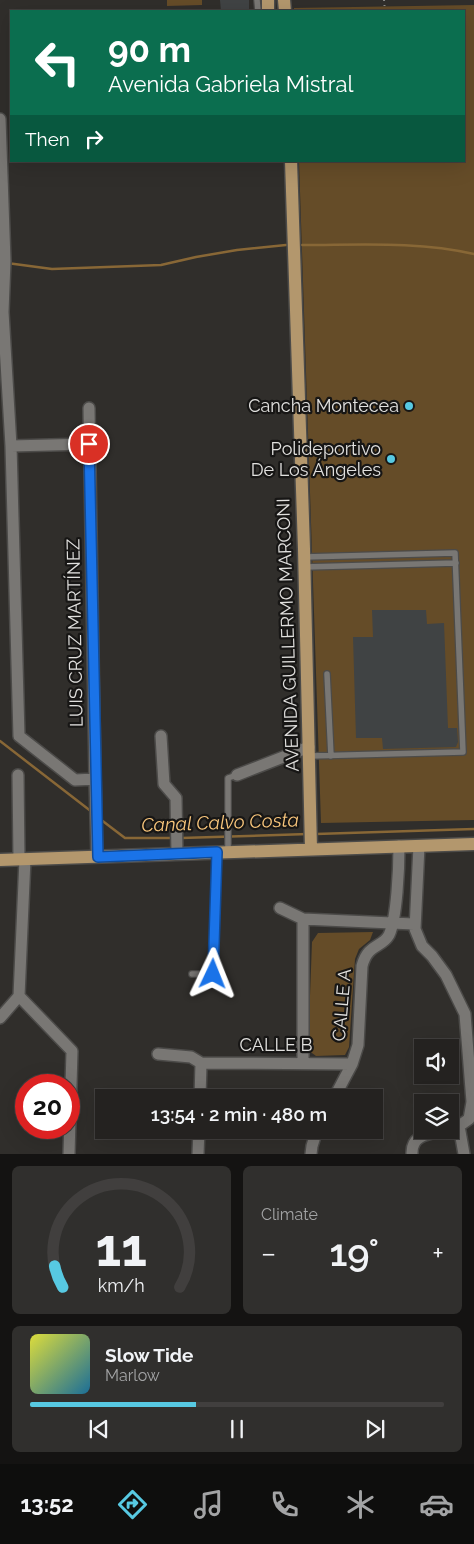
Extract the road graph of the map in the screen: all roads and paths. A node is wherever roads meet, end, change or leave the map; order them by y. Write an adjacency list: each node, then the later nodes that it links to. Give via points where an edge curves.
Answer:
1 (0, 119): 5 (street, via 5,261)
2 (286, 162): 4 (main road, AVENIDA GUILLERMO MARCONI)
3 (291, 162): 4 (main road, AVENIDA GUILLERMO MARCONI)
4 (292, 180): 9 (main road, AVENIDA GUILLERMO MARCONI)
5 (1, 312): 8 (street)
6 (89, 408): 7 (street, LUIS CRUZ MARTÍNEZ)
7 (89, 444): 8 (street); 17 (street, LUIS CRUZ MARTÍNEZ)
8 (11, 446): 17 (street, via 19,736 75,780)
9 (304, 562): 10 (lane); 10 (lane, via 455,553); 13 (main road, AVENIDA GUILLERMO MARCONI)
10 (456, 562): 14 (lane, via 463,752)
11 (327, 674): 14 (lane)
12 (161, 736): 22 (street, via 164,784 176,798)
13 (309, 752): 14 (lane); 16 (street); 18 (main road, AVENIDA GUILLERMO MARCONI)
14 (331, 756)
15 (18, 775): 25 (street)
16 (237, 775): 23 (lane, via 228,778 228,828)
17 (95, 779): 24 (street, LUIS CRUZ MARTÍNEZ)
18 (311, 840): 20 (main road); 23 (main road)
19 (474, 844): 21 (main road)
20 (399, 846): 21 (main road); 29 (street, CALLE A)
21 (419, 846): 30 (street)
22 (177, 849): 23 (main road); 24 (main road)
23 (224, 849): 31 (lane, via 213,974)
24 (98, 857): 25 (main road)
25 (22, 859): 26 (main road); 32 (street)
26 (0, 860)
27 (280, 908): 28 (street)
28 (303, 918): 29 (street); 36 (street, CALLE A)
29 (393, 922): 30 (street); 38 (street, CALLE A, via 388,937 370,950 362,966 358,1045)
30 (414, 924): 33 (street, via 419,941)
31 (192, 974)
32 (19, 996): 34 (street); 46 (street, via 72,1052)
33 (470, 1013): 41 (street, via 471,1112 466,1122)
34 (0, 1018)
35 (158, 1054): 37 (street, CALLE B, via 191,1057)
36 (302, 1062): 37 (street, CALLE B); 38 (street, CALLE B)
37 (201, 1063): 39 (street)
38 (352, 1064): 40 (street, CALLE A)
39 (200, 1089)
40 (339, 1089)
41 (459, 1126)
42 (199, 1139): 47 (street)
43 (314, 1139): 48 (street)
44 (417, 1139): 49 (street, via 412,1144)
45 (458, 1139): 50 (street)
46 (69, 1154)
47 (198, 1154)
48 (311, 1154)
49 (412, 1154)
50 (464, 1154)

